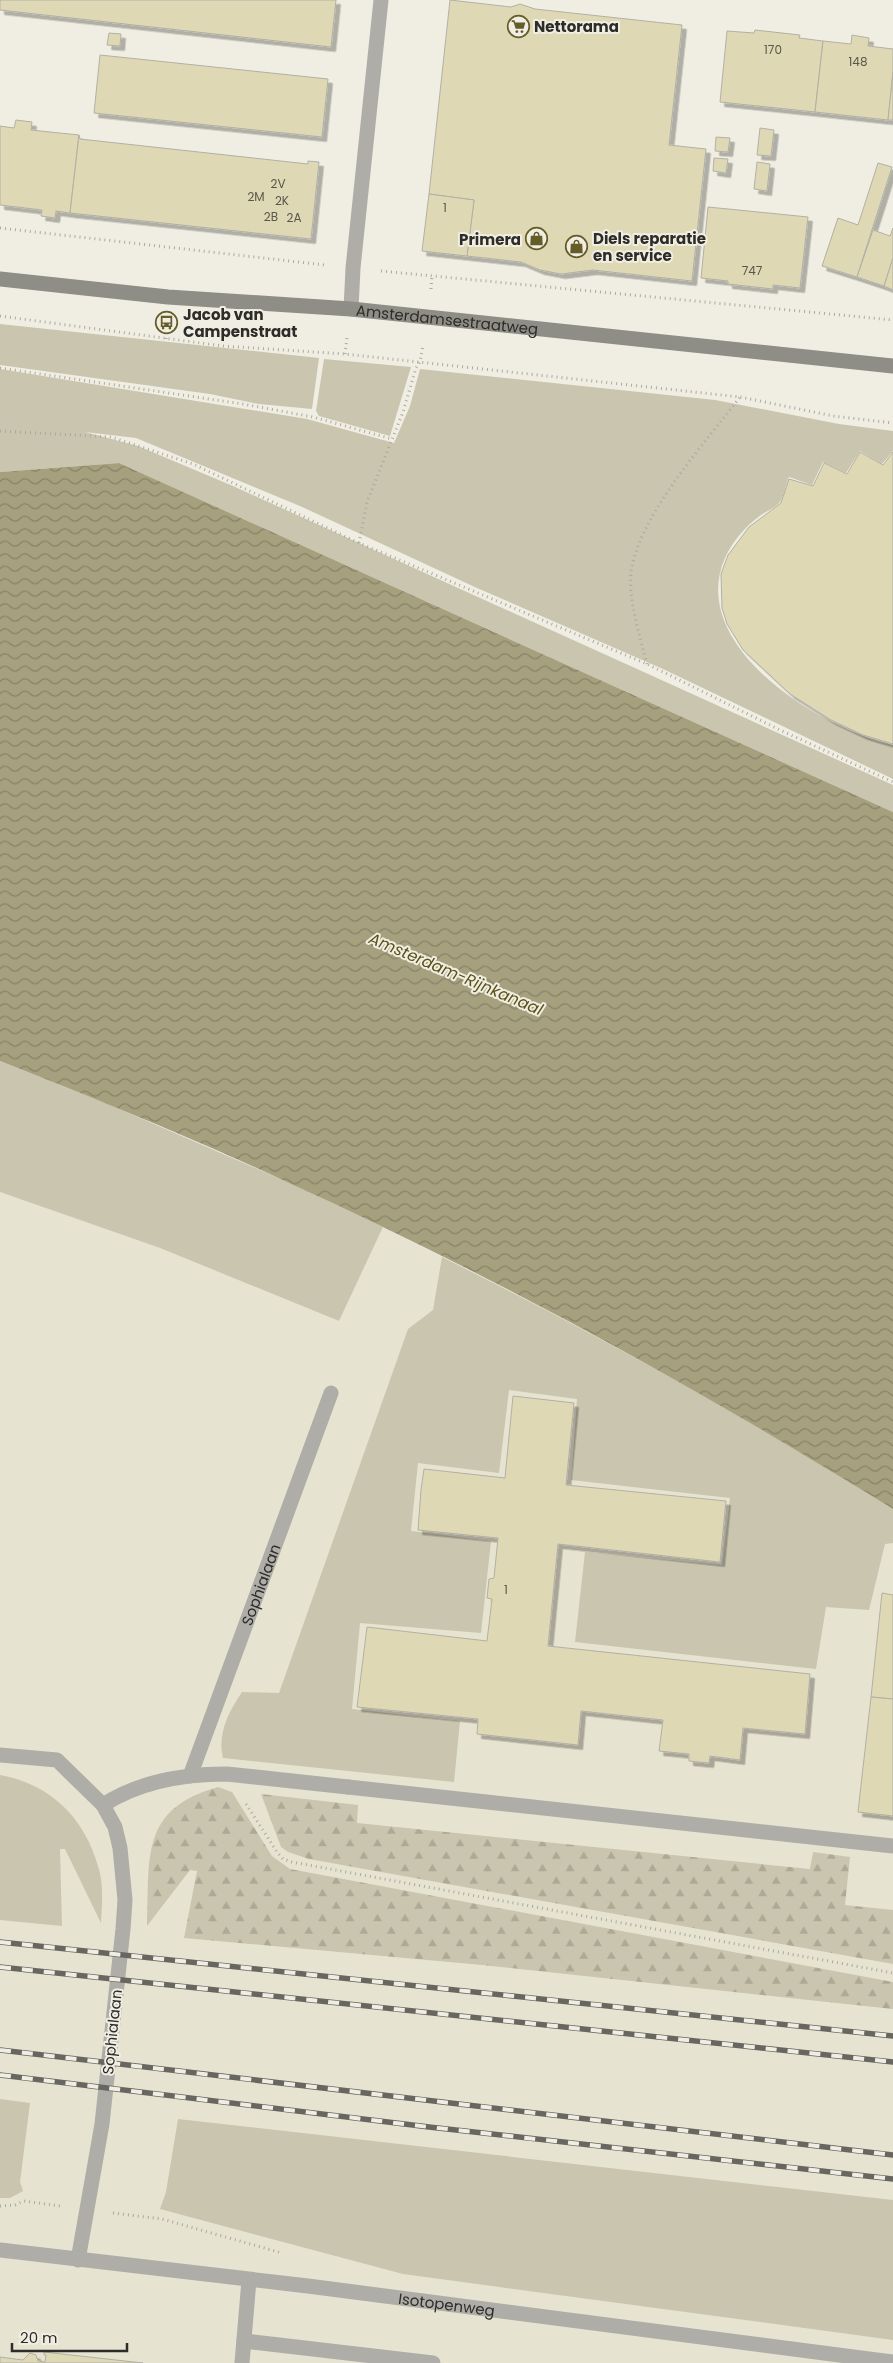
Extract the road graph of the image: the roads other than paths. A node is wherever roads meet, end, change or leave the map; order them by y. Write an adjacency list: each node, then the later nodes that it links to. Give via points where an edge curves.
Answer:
1 (381, 0): 3 (street, via 352,268)
2 (0, 278): 3 (main road, Amsterdamsestraatweg, via 168,296)
3 (351, 309): 4 (main road, Amsterdamsestraatweg)
4 (893, 366)
5 (331, 1393): 7 (street, Sophialaan)
6 (0, 1755): 8 (street, Sophialaan, via 57,1760)
7 (190, 1776): 8 (street, via 138,1786); 9 (street, via 227,1774)
8 (103, 1806): 11 (street, Sophialaan, via 115,1827 120,1848 124,1910 102,2124)
9 (893, 1846)
10 (0, 2250): 11 (street, Isotopenweg)
11 (78, 2260): 12 (street, Isotopenweg)
12 (249, 2280): 13 (street); 15 (street, Isotopenweg)
13 (244, 2341): 14 (street); 16 (street)
14 (243, 2361)
15 (893, 2362)
16 (433, 2363)

